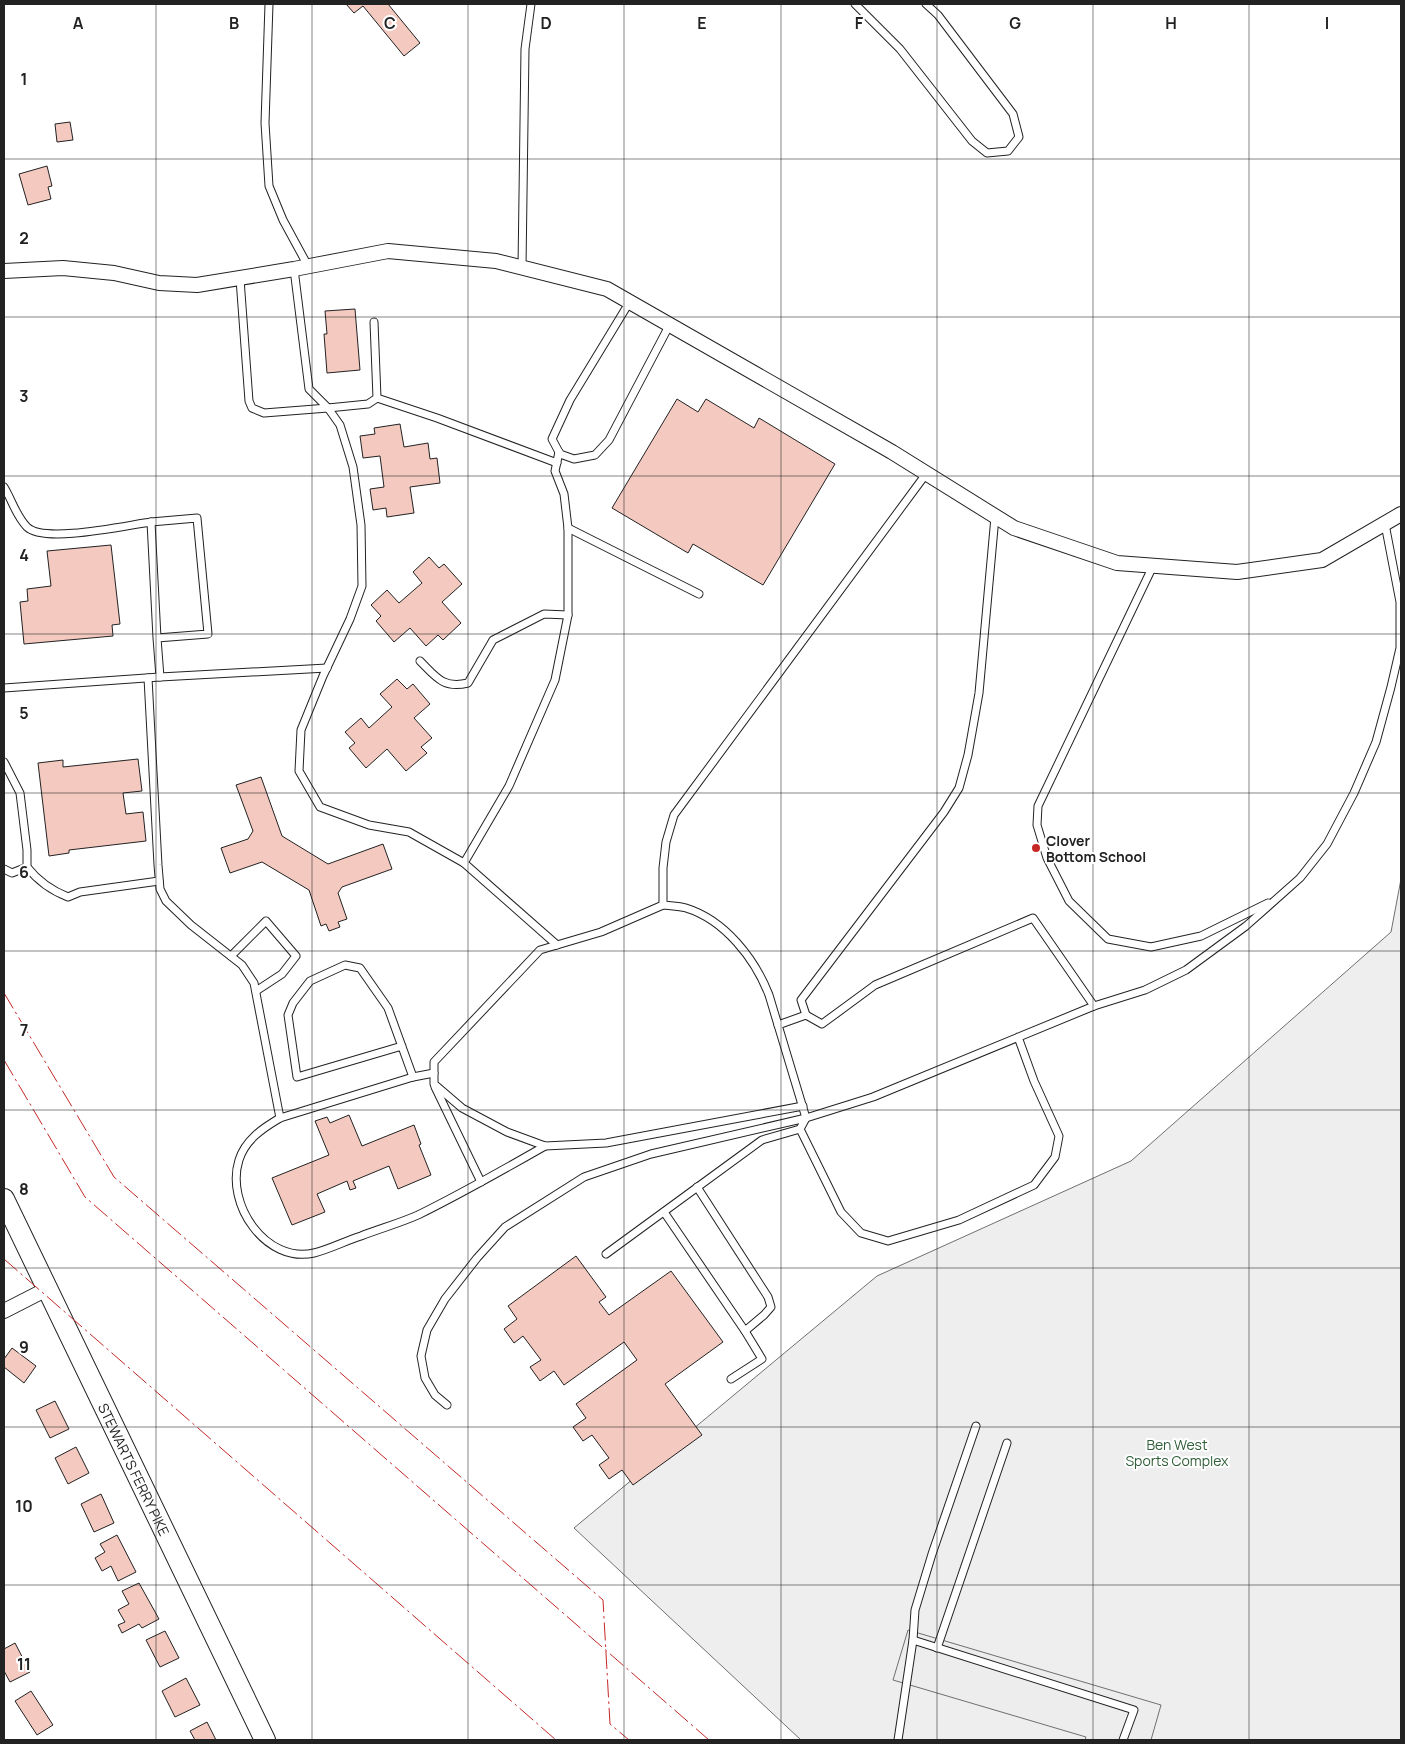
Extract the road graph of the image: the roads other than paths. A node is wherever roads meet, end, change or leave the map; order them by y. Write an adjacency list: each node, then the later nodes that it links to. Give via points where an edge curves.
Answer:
1 (269, 4): 5 (lane, via 265,123 269,186)
2 (532, 4): 6 (lane, via 524,49)
3 (855, 4): 4 (lane, via 900,49 972,141 987,153 1008,151 1019,137 1013,114 938,15)
4 (926, 4)
5 (301, 268): 6 (street, via 388,251 496,261); 8 (street); 13 (lane, via 303,347 310,389)
6 (522, 268): 9 (street, via 607,289)
7 (4, 271): 8 (street, via 63,268 114,273 159,283 197,285)
8 (240, 279): 13 (lane, via 252,408 264,413)
9 (630, 302): 11 (street); 14 (lane, via 570,400 552,439)
10 (374, 322): 12 (lane)
11 (669, 326): 14 (lane, via 609,440 595,455 574,459); 16 (street)
12 (377, 398): 13 (lane, via 368,404); 15 (lane)
13 (328, 408): 28 (lane, via 340,425 353,467 361,526 362,586)
14 (559, 452): 15 (lane)
15 (557, 463): 22 (lane, via 555,471 564,494)
16 (926, 474): 19 (street); 38 (lane, via 674,815 663,868)
17 (4, 487): 20 (lane, via 28,528 42,534 75,534)
18 (1401, 514): 21 (street)
19 (995, 517): 23 (street, via 1014,528 1117,563); 43 (lane, via 979,693 959,788 801,1000)
20 (151, 522): 26 (lane); 26 (lane, via 197,518 208,634)
21 (1385, 524): 23 (street, via 1322,560 1237,572); 37 (lane, via 1400,602 1400,648 1376,742 1327,844 1300,878)
22 (568, 528): 24 (lane); 25 (lane)
23 (1153, 566): 37 (lane, via 1038,806 1037,825 1047,858 1069,901 1108,939 1151,947 1202,936)
24 (699, 594)
25 (568, 615): 27 (lane, via 544,614 493,640 468,683 457,686 442,682); 33 (lane, via 555,680 509,786)
26 (157, 638): 29 (lane)
27 (420, 661)
28 (327, 668): 29 (lane); 33 (lane, via 301,730 299,762 299,771 320,807 369,825 409,832)
29 (160, 677): 30 (lane)
30 (148, 678): 31 (lane); 36 (lane)
31 (4, 688)
32 (4, 762): 34 (lane, via 20,793)
33 (464, 863): 39 (lane)
34 (27, 867): 35 (lane, via 12,873); 36 (lane, via 38,881 68,897 80,892)
35 (4, 869)
36 (159, 881): 40 (lane, via 166,901)
37 (1277, 899): 42 (lane, via 1186,970 1145,990)
38 (664, 905): 39 (lane, via 601,932); 44 (lane, via 686,908 710,919 730,936 752,962 768,994)
39 (557, 945): 47 (lane, via 540,950 533,957 434,1062)
40 (230, 956): 41 (lane, via 242,966); 41 (lane, via 266,921 296,956 282,974)
41 (256, 991): 51 (lane)
42 (1094, 1006): 43 (lane, via 1033,918 875,985 822,1024); 45 (lane)
43 (806, 1015): 44 (lane)
44 (778, 1025): 50 (lane)
45 (1018, 1038): 52 (lane, via 873,1097); 53 (lane, via 1059,1136 1055,1157 1034,1185 959,1220 888,1241 861,1232 841,1212)
46 (402, 1046): 46 (lane, via 388,1008 360,968 345,965 310,981 292,1003 288,1015 298,1077); 48 (lane)
47 (434, 1073): 48 (lane); 49 (lane)
48 (413, 1077): 51 (lane)
49 (434, 1084): 54 (lane, via 462,1108 507,1132); 55 (lane)
50 (803, 1106): 52 (lane); 54 (lane, via 606,1143)
51 (280, 1118): 55 (lane, via 263,1128 246,1145 236,1179 239,1200 249,1223 260,1236 291,1254 313,1253 416,1216)
52 (806, 1118): 53 (lane); 65 (lane, via 651,1154 593,1174 528,1210 505,1227 445,1299 427,1330 420,1356 425,1378 435,1395)
53 (800, 1129): 56 (lane, via 762,1140)
54 (545, 1146): 55 (lane)
55 (481, 1182)
56 (697, 1187): 58 (lane); 63 (lane, via 768,1297 771,1307)
57 (4, 1199): 59 (main road, STEWARTS FERRY PIKE)
58 (664, 1212): 60 (lane); 63 (lane)
59 (8, 1217): 61 (main road, STEWARTS FERRY PIKE)
60 (606, 1254)
61 (47, 1289): 62 (street); 70 (main road, STEWARTS FERRY PIKE)
62 (4, 1311)
63 (745, 1331): 64 (lane, via 762,1359)
64 (732, 1380)
65 (447, 1405)
66 (976, 1426): 68 (lane, via 915,1610)
67 (1008, 1443): 69 (lane)
68 (913, 1640): 69 (lane); 71 (lane)
69 (937, 1648): 72 (lane, via 1134,1710)
70 (265, 1740)
71 (898, 1740)
72 (1123, 1740)

